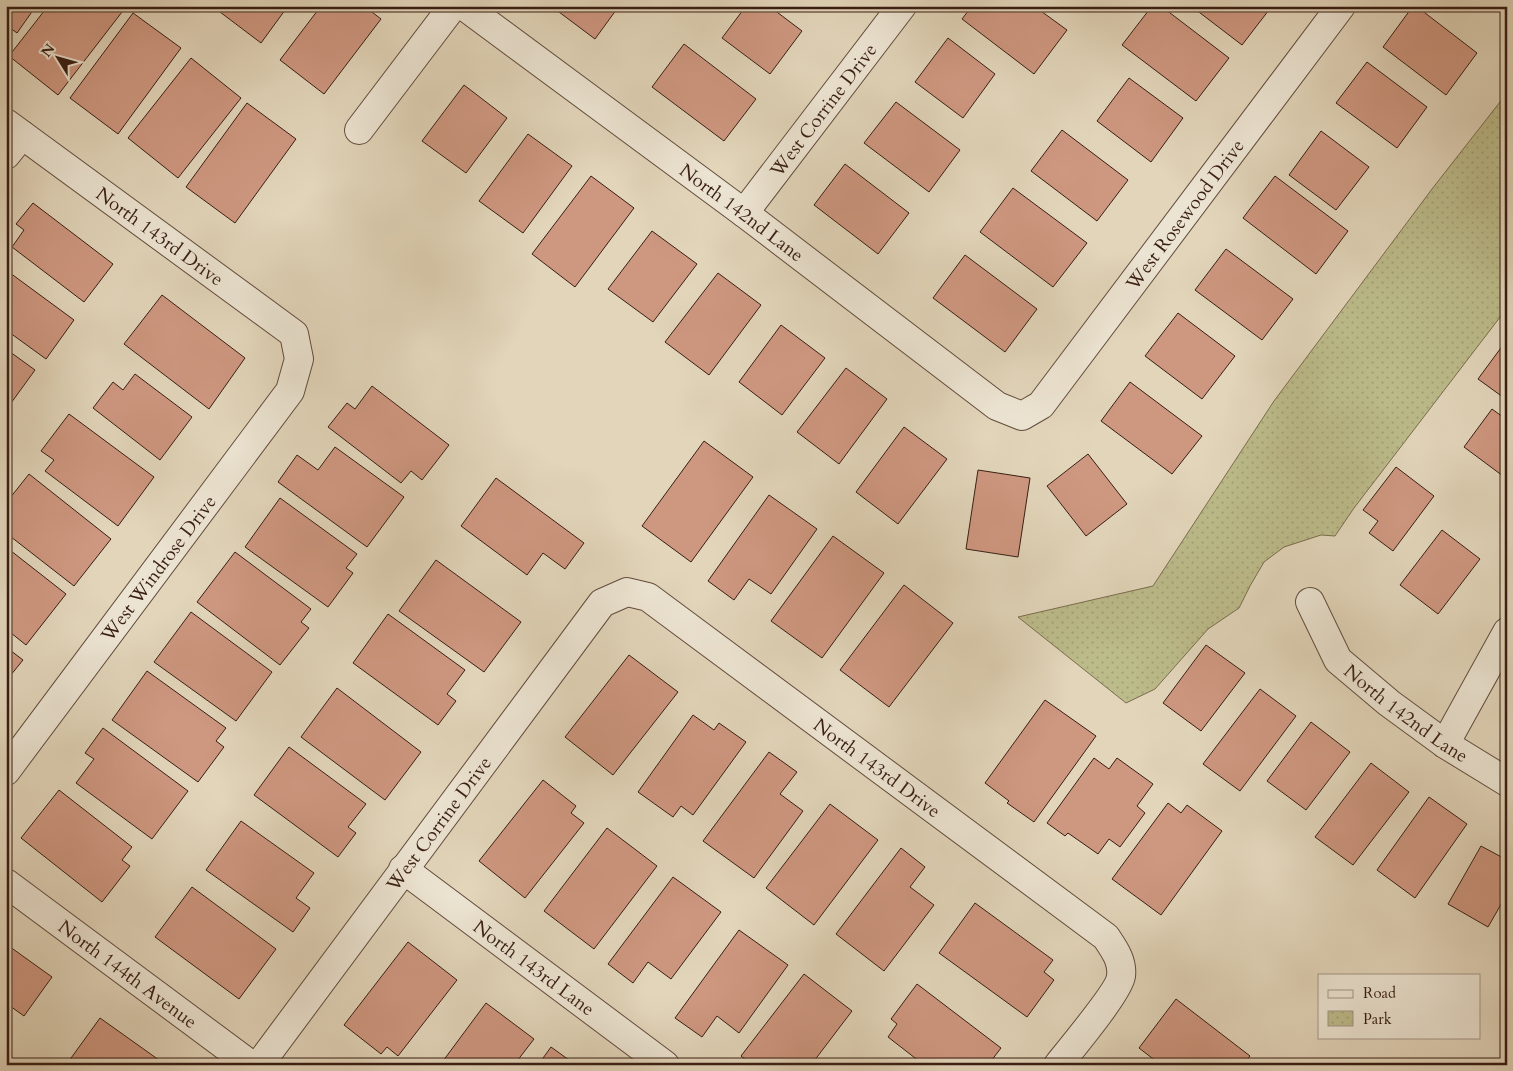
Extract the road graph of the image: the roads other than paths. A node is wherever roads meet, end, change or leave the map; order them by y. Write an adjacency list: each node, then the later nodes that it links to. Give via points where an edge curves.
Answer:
1 (453, 6): 5 (street)
2 (464, 6): 7 (street, North 142nd Lane)
3 (902, 6): 7 (street, West Corrine Drive)
4 (1341, 6): 9 (street, West Rosewood Drive, via 1041,405)
5 (359, 130)
6 (12, 138): 8 (street, North 143rd Drive, via 294,334)
7 (744, 213): 9 (street, North 142nd Lane, via 997,406)
8 (299, 359): 14 (street, West Windrose Drive, via 290,391)
9 (1022, 416)
10 (627, 592): 16 (street, West Corrine Drive, via 602,603); 21 (street, North 143rd Drive, via 648,597 1106,937 1119,956 1122,977)
11 (1310, 602): 13 (street, North 142nd Lane, via 1338,660)
12 (1507, 632): 13 (street)
13 (1445, 744): 15 (street, North 142nd Lane)
14 (6, 771)
15 (1507, 782)
16 (403, 869): 19 (street, West Corrine Drive); 20 (street, North 143rd Lane)
17 (6, 883): 18 (street, North 144th Avenue)
18 (251, 1065)
19 (259, 1065)
20 (665, 1065)
21 (1058, 1065)

